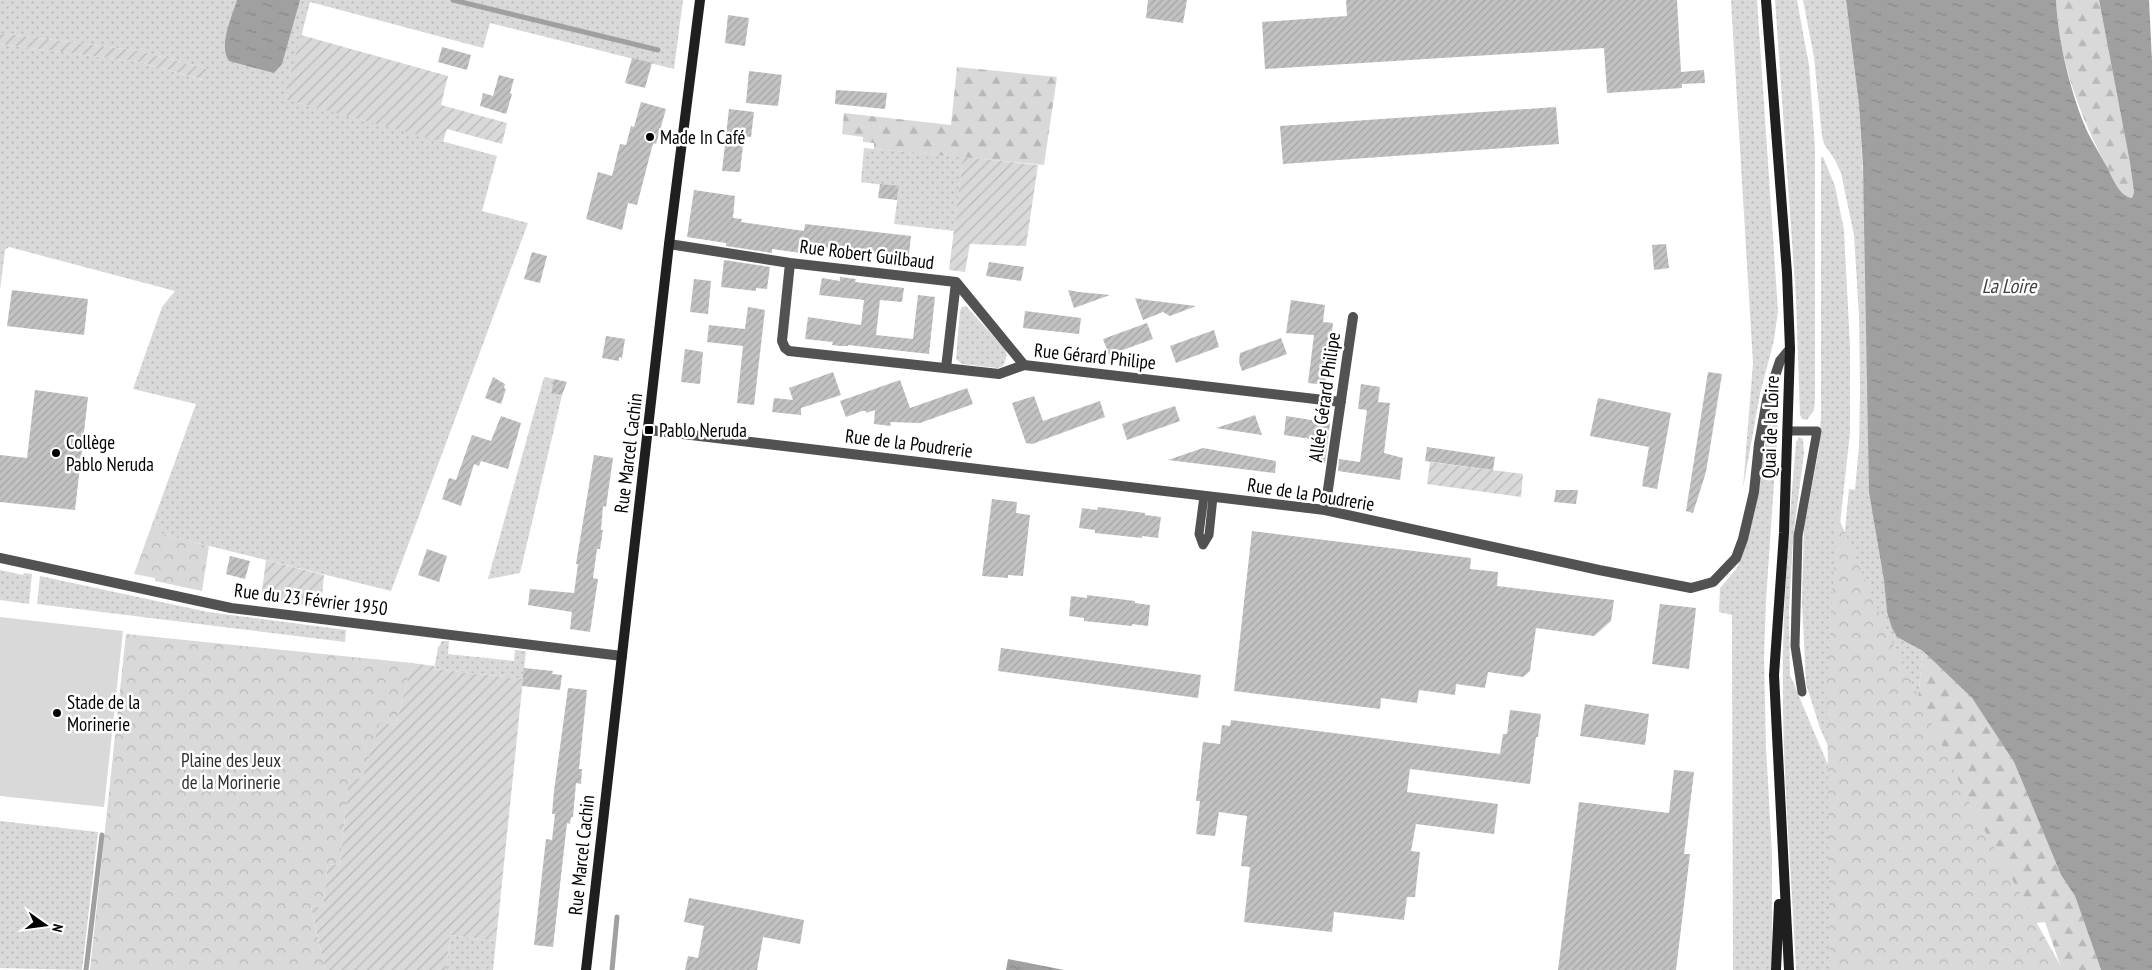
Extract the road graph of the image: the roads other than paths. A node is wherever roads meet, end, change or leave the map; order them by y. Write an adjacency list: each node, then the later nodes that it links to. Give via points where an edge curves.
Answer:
1 (700, 0): 3 (main road, Rue Marcel Cachin)
2 (1766, 0): 7 (main road, Quai de la Loire, via 1788,273)
3 (669, 244): 4 (street, Rue Robert Guilbaud); 11 (main road, Rue Marcel Cachin)
4 (790, 263): 5 (street, Rue Robert Guilbaud); 9 (street, Rue Gérard Philipe, via 782,341 787,350)
5 (956, 282): 8 (street, Rue Robert Guilbaud); 9 (street)
6 (1353, 318): 10 (street, Allée Gérard Philipe)
7 (1790, 350): 12 (main road, Quai de la Loire); 13 (street, Rue de la Poudrerie, via 1780,361 1767,400 1754,492 1736,558 1713,582 1700,587 1690,588 1599,570)
8 (1024, 365): 9 (street, Rue Gérard Philipe, via 998,374); 10 (street, Rue Gérard Philipe)
9 (946, 368)
10 (1341, 402): 13 (street, Allée Gérard Philipe)
11 (649, 430): 13 (street, Rue de la Poudrerie); 15 (main road, Rue Marcel Cachin)
12 (1787, 430): 16 (lane, via 1817,430 1798,536 1795,646); 17 (main road, Quai de la Loire, via 1774,675)
13 (1325, 510)
14 (0, 558): 15 (street, Rue du 23 Février 1950, via 231,608)
15 (622, 656): 18 (main road, Rue Marcel Cachin)
16 (1802, 692)
17 (1782, 856): 19 (main road, Quai de la Loire); 20 (main road, Quai de la Loire)
18 (586, 970)
19 (1776, 970)
20 (1789, 970)

